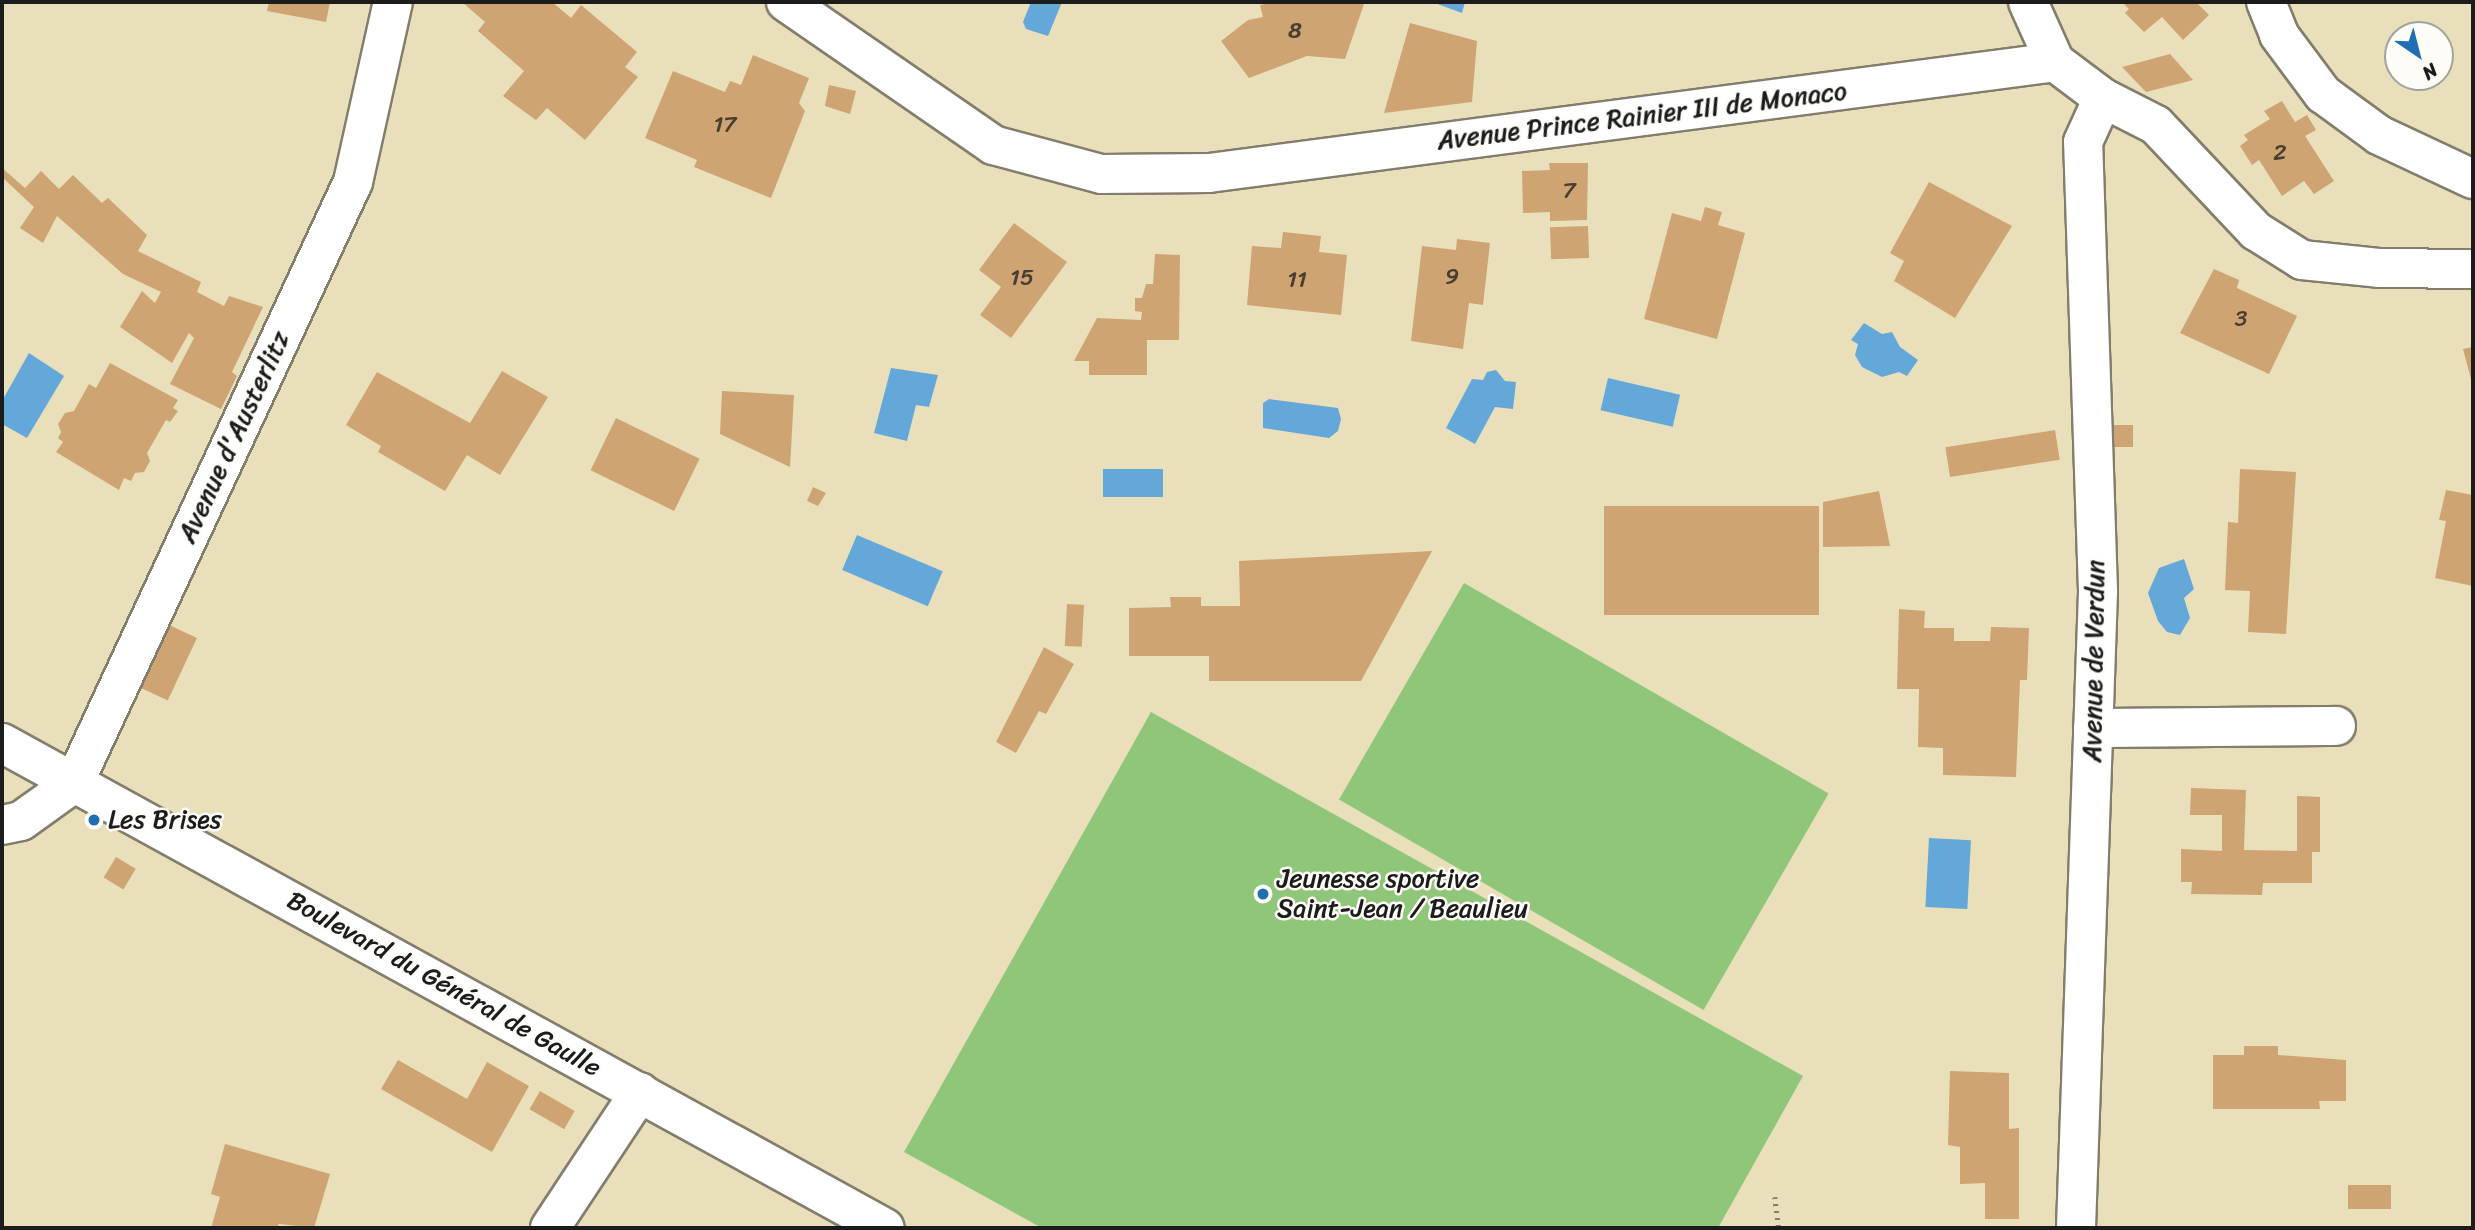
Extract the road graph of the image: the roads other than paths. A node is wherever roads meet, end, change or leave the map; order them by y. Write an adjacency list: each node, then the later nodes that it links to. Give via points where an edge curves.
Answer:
1 (393, 2): 12 (street, Avenue d'Austerlitz, via 353,182)
2 (786, 2): 5 (street, Avenue Prince Rainier III de Monaco, via 993,145 1101,174 1209,173)
3 (2028, 2): 5 (street)
4 (2266, 2): 7 (street, via 2279,35 2323,94 2379,135)
5 (2055, 62): 6 (street)
6 (2104, 98): 8 (street, via 2156,125 2256,231 2302,260 2379,268); 10 (street, Avenue de Verdun, via 2083,142 2098,591)
7 (2473, 179)
8 (2473, 269)
9 (2336, 726): 10 (street)
10 (2093, 728): 17 (street, Avenue de Verdun)
11 (2, 743): 12 (street, Boulevard du Général de Gaulle)
12 (74, 783): 13 (street, Avenue d'Austerlitz, via 21,821); 14 (street, Boulevard du Général de Gaulle)
13 (2, 825)
14 (640, 1092): 15 (street); 16 (street, Boulevard du Général de Gaulle)
15 (550, 1228)
16 (885, 1228)
17 (2076, 1228)

